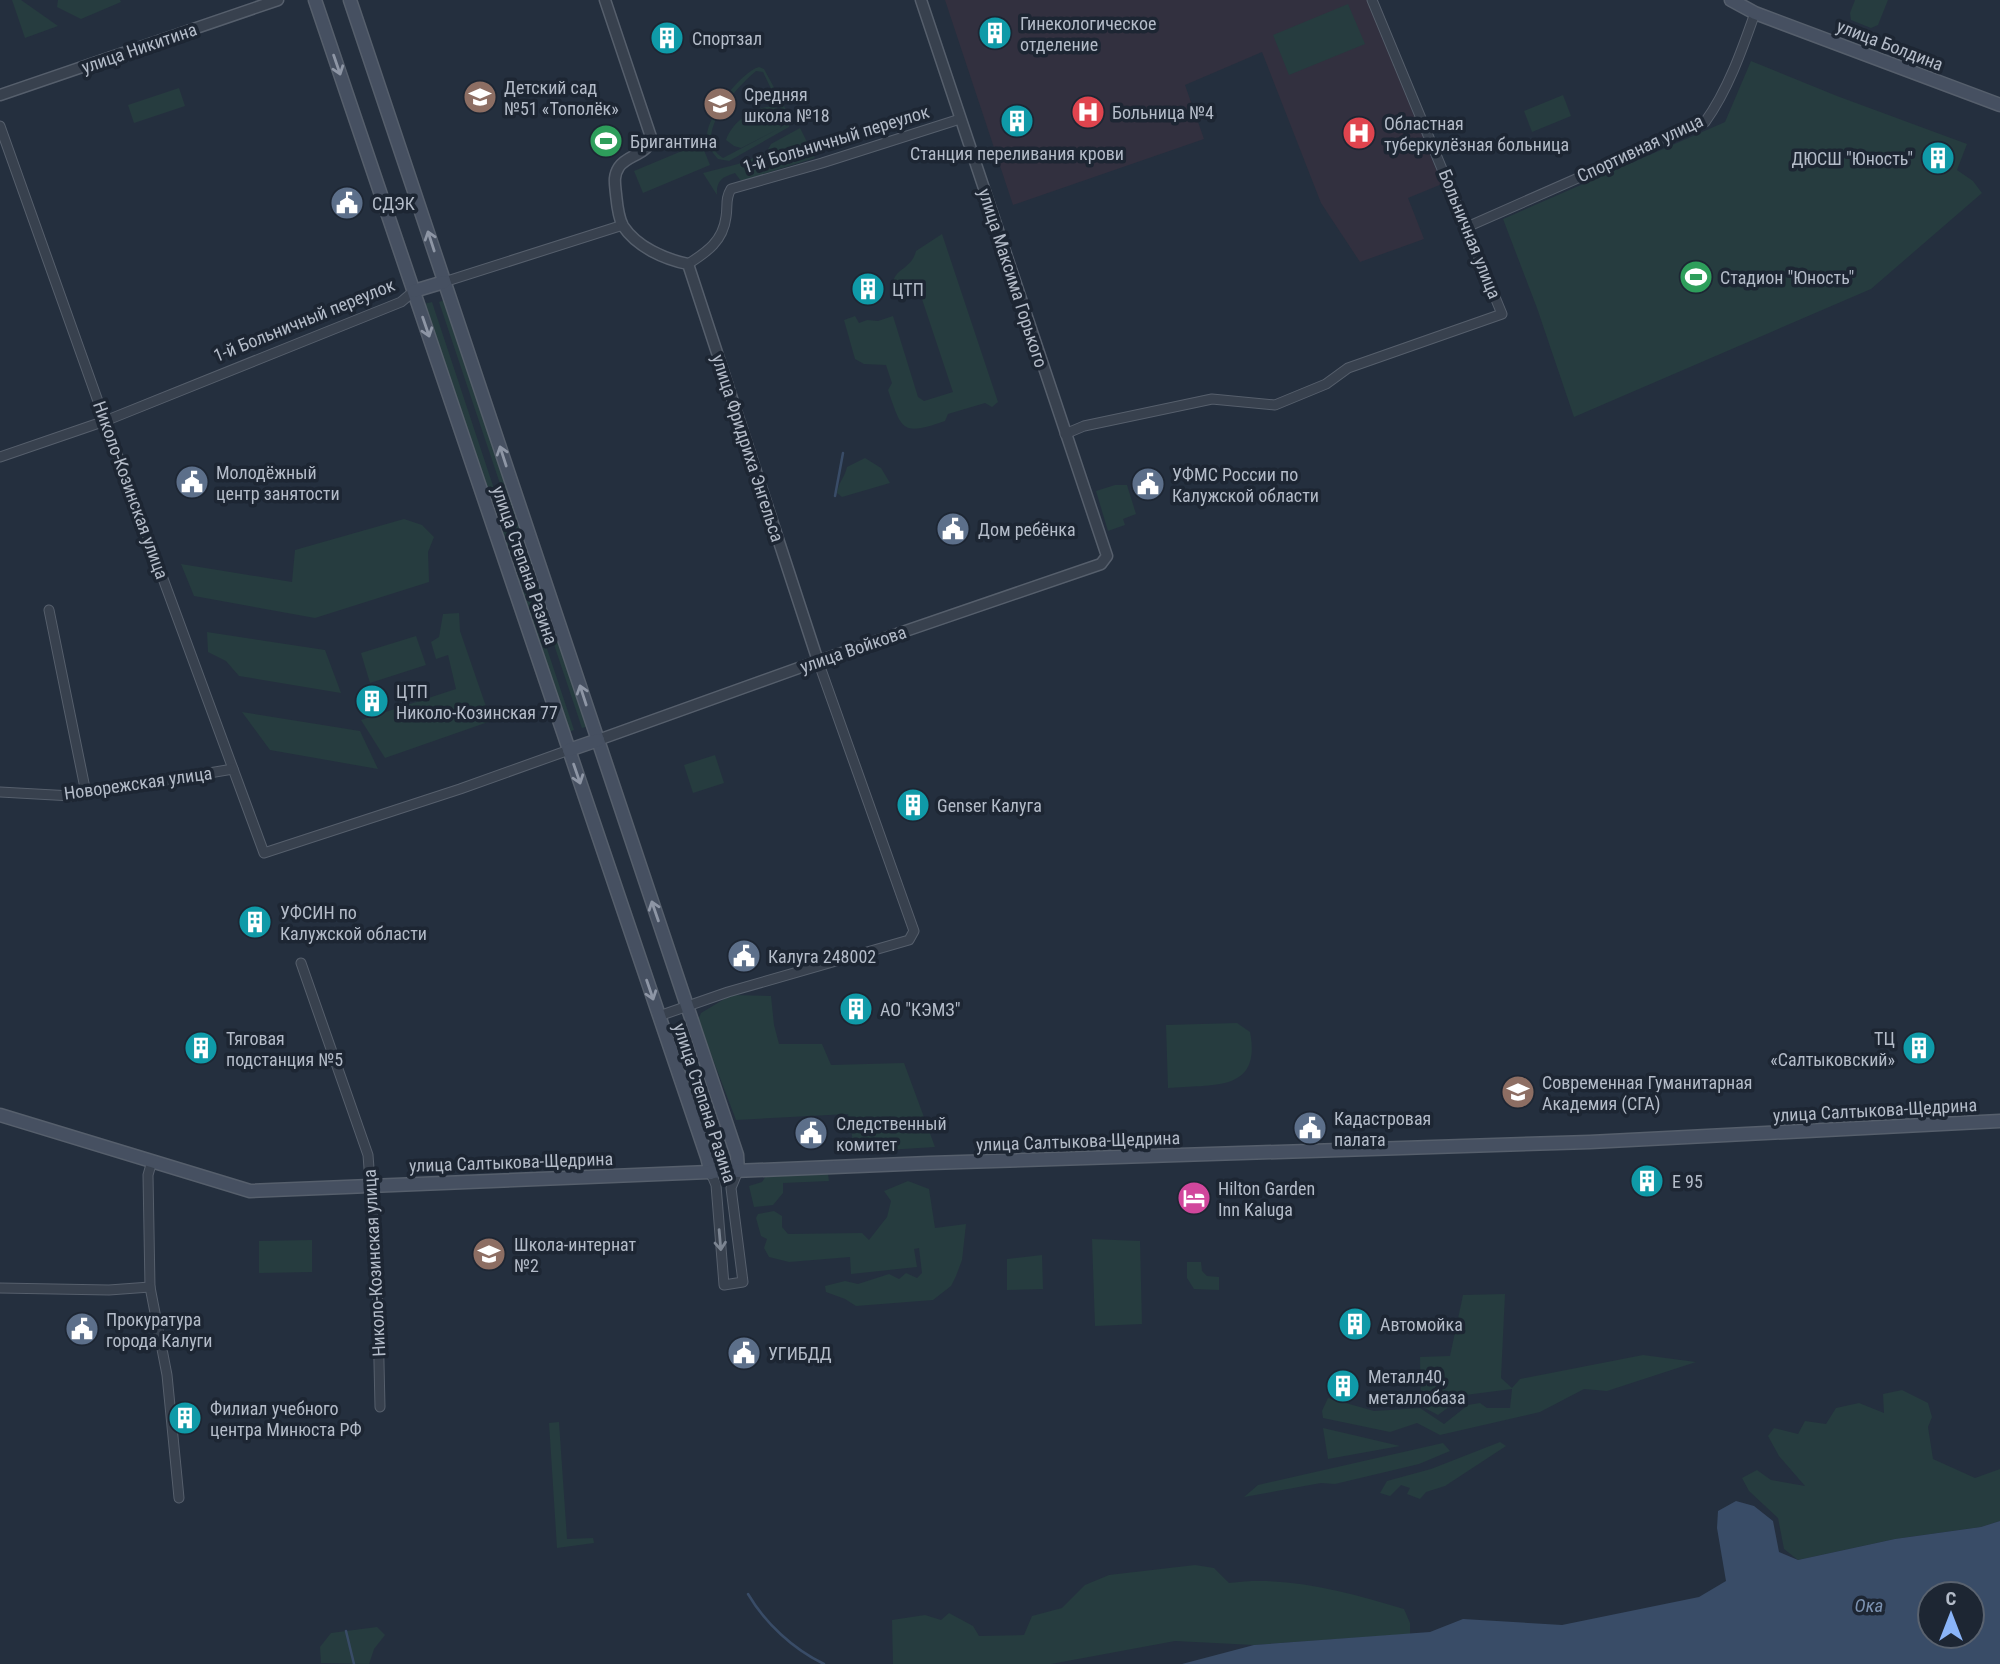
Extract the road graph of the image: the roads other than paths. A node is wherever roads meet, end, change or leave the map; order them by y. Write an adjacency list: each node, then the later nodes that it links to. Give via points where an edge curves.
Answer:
1 (278, 0): 9 (street, улица Никитина)
2 (315, 0): 17 (main road, улица Степана Разина, one-way to 17)
3 (350, 0): 16 (main road, улица Степана Разина, one-way to 3)
4 (605, 0): 13 (street, via 652,140 647,149 620,165 615,177)
5 (921, 0): 11 (street, улица Максима Горького)
6 (1372, 0): 14 (street, Больничная улица)
7 (1731, 0): 8 (main road, улица Болдина)
8 (1755, 13): 10 (main road, улица Болдина); 14 (street, Спортивная улица, via 1716,107 1705,122)
9 (0, 95)
10 (2000, 105)
11 (960, 119): 15 (street, 1-й Больничный переулок, via 731,189 723,233); 19 (street, улица Максима Горького)
12 (0, 126): 18 (street, Николо-Козинская улица)
13 (623, 225): 15 (street, via 663,258); 16 (street, 1-й Больничный переулок)
14 (1467, 227): 19 (street, Больничная улица, via 1502,314 1348,368 1325,384 1275,405 1212,399)
15 (688, 264): 23 (street, улица Фридриха Энгельса)
16 (444, 282): 17 (main road, 1-й Больничный переулок); 24 (main road, улица Степана Разина, one-way to 16)
17 (414, 291): 18 (street, 1-й Больничный переулок, via 401,302); 25 (main road, улица Степана Разина, one-way to 25)
18 (105, 421): 20 (street, 1-й Больничный переулок); 26 (street, Николо-Козинская улица)
19 (1065, 434): 21 (street, улица Максима Горького)
20 (0, 457)
21 (1107, 556): 23 (street, улица Войкова, via 1101,564)
22 (49, 610): 28 (street)
23 (818, 661): 24 (street, улица Войкова); 30 (street, улица Фридриха Энгельса, via 914,931 909,940)
24 (598, 740): 25 (main road); 30 (main road, улица Степана Разина, one-way to 24)
25 (569, 750): 26 (street, Николо-Козинская улица, via 264,853); 31 (main road, улица Степана Разина, one-way to 31)
26 (233, 769): 28 (street, Новорежская улица)
27 (0, 792): 28 (street, Новорежская улица)
28 (86, 793)
29 (301, 963): 37 (street, Николо-Козинская улица, via 368,1155)
30 (687, 1006): 31 (street); 35 (main road, улица Степана Разина, via 737,1155)
31 (659, 1016): 36 (main road, улица Степана Разина)
32 (0, 1115): 34 (main road, улица Салтыкова-Щедрина)
33 (2000, 1121): 35 (main road, улица Салтыкова-Щедрина, via 1590,1142)
34 (152, 1161): 37 (main road, улица Салтыкова-Щедрина, via 250,1191); 38 (street, via 148,1175)
35 (738, 1171): 36 (main road, улица Салтыкова-Щедрина); 36 (street, улица Степана Разина, one-way to 35, via 716,1185 724,1285 743,1282 731,1188)
36 (711, 1173): 37 (main road, улица Салтыкова-Щедрина)
37 (372, 1185): 40 (street, Николо-Козинская улица)
38 (150, 1287): 39 (street); 41 (street, via 167,1375)
39 (0, 1288)
40 (380, 1407)
41 (178, 1498)

